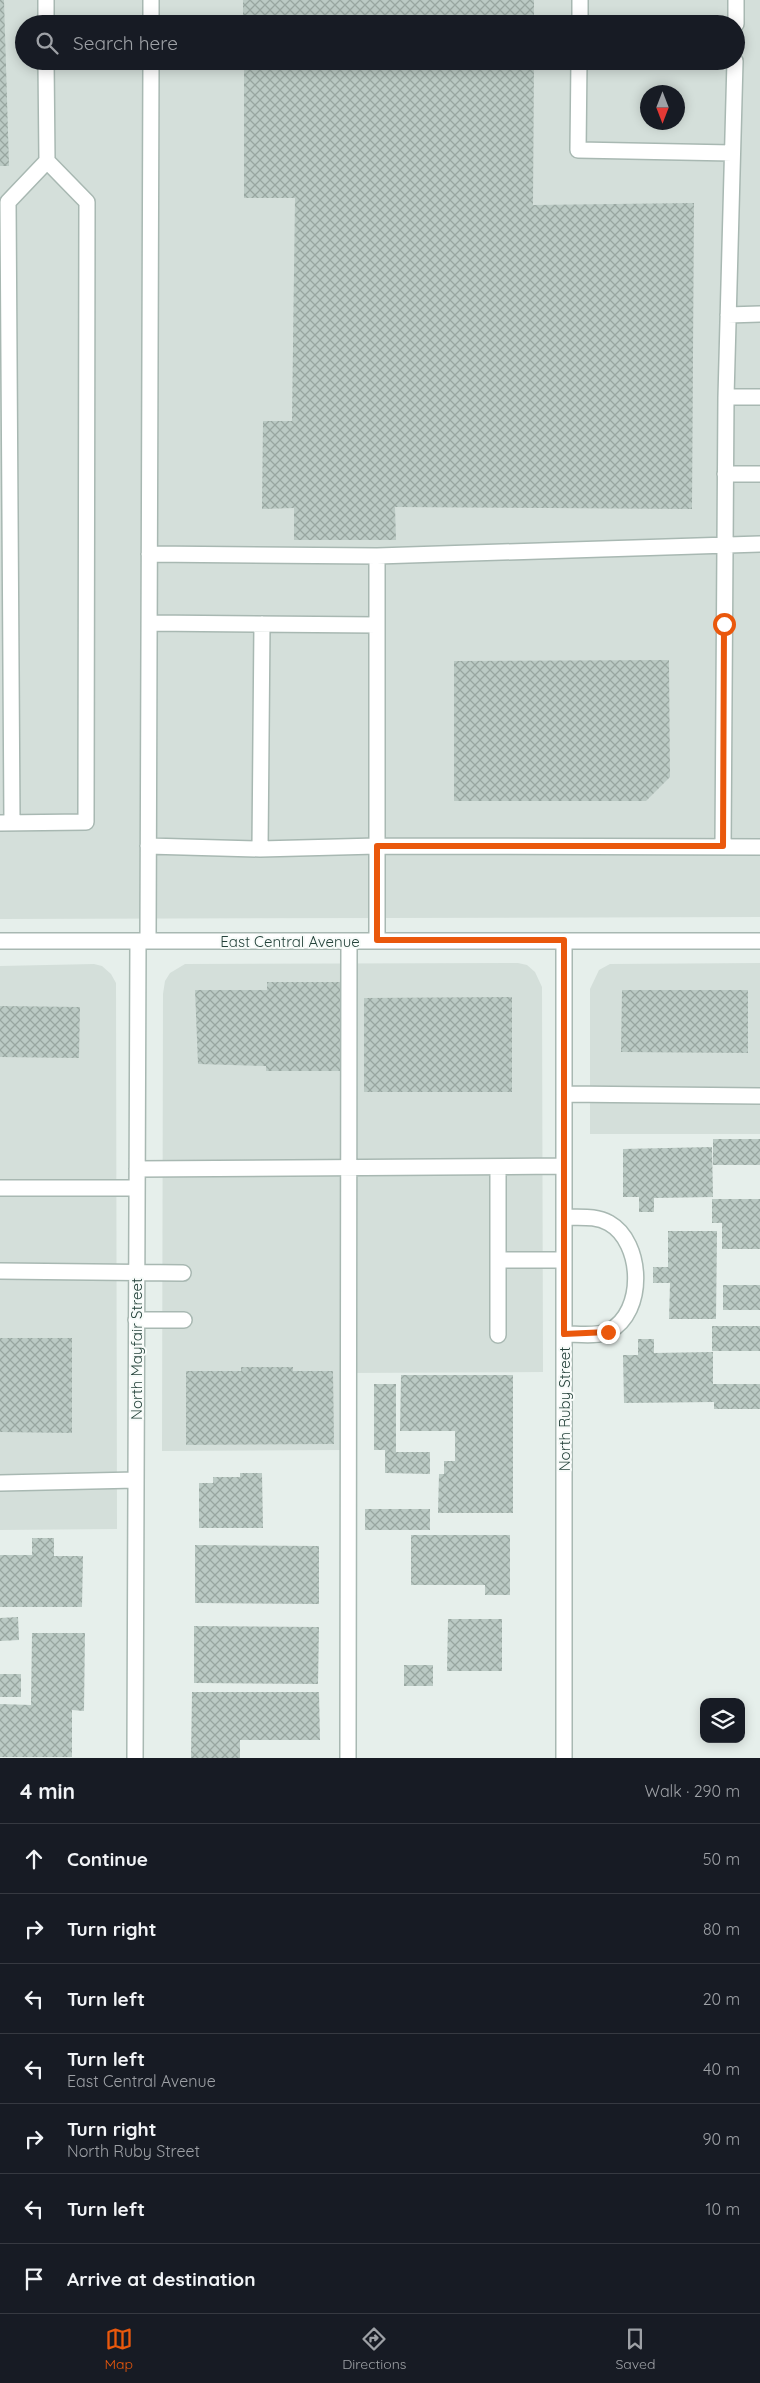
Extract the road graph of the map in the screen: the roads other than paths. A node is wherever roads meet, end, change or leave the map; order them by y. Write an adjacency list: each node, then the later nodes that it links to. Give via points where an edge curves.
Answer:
1 (46, 0): 5 (street)
2 (151, 0): 6 (street)
3 (580, 0): 7 (street)
4 (736, 0): 8 (street)
5 (46, 15)
6 (151, 15)
7 (580, 15)
8 (736, 15)
9 (46, 70): 14 (street)
10 (151, 70): 24 (street, North Mayfair Street)
11 (579, 70): 13 (street, via 578,150)
12 (735, 70): 13 (street)
13 (732, 153): 16 (street)
14 (46, 161): 21 (street, via 8,202); 29 (street, via 87,202 86,822)
15 (760, 314): 16 (street)
16 (728, 315): 17 (street)
17 (726, 397): 18 (street); 19 (street)
18 (760, 397)
19 (725, 474): 20 (street); 23 (street)
20 (760, 474)
21 (5, 490): 29 (street)
22 (760, 544): 23 (street)
23 (725, 545): 25 (street); 32 (street)
24 (149, 554): 25 (street); 26 (street, North Mayfair Street)
25 (377, 556): 28 (street)
26 (149, 623): 27 (street); 30 (street, North Mayfair Street)
27 (262, 624): 28 (street); 34 (street)
28 (377, 625): 31 (street)
29 (6, 823)
30 (148, 846): 34 (street); 36 (street, North Mayfair Street)
31 (377, 846): 32 (street); 34 (street); 38 (street)
32 (723, 846): 33 (street)
33 (760, 847)
34 (260, 849)
35 (0, 940): 36 (street, East Central Avenue)
36 (143, 940): 37 (street, East Central Avenue); 46 (street, North Mayfair Street)
37 (349, 940): 38 (street, East Central Avenue); 45 (street)
38 (377, 940): 39 (street, East Central Avenue)
39 (564, 940): 40 (street, East Central Avenue); 41 (street, North Ruby Street)
40 (760, 940)
41 (564, 1094): 42 (street); 44 (street, North Ruby Street)
42 (760, 1096)
43 (498, 1166): 44 (street); 45 (street); 50 (street)
44 (564, 1166): 49 (street, North Ruby Street)
45 (348, 1168): 46 (street); 62 (street)
46 (137, 1169): 48 (street, North Mayfair Street)
47 (0, 1188): 48 (street)
48 (137, 1188): 53 (street, North Mayfair Street)
49 (564, 1217): 51 (street, North Ruby Street); 57 (street, via 598,1218 624,1234 631,1250 636,1280 633,1298 619,1325 602,1333)
50 (498, 1260): 51 (street); 58 (street)
51 (564, 1260): 57 (street, North Ruby Street)
52 (0, 1271): 53 (street)
53 (136, 1273): 54 (street); 55 (street, North Mayfair Street)
54 (183, 1273)
55 (136, 1320): 56 (street); 59 (street, North Mayfair Street)
56 (184, 1320)
57 (564, 1334): 63 (street, North Ruby Street)
58 (498, 1335)
59 (136, 1480): 60 (street); 61 (street, North Mayfair Street)
60 (0, 1483)
61 (135, 1758)
62 (348, 1758)
63 (564, 1758)

